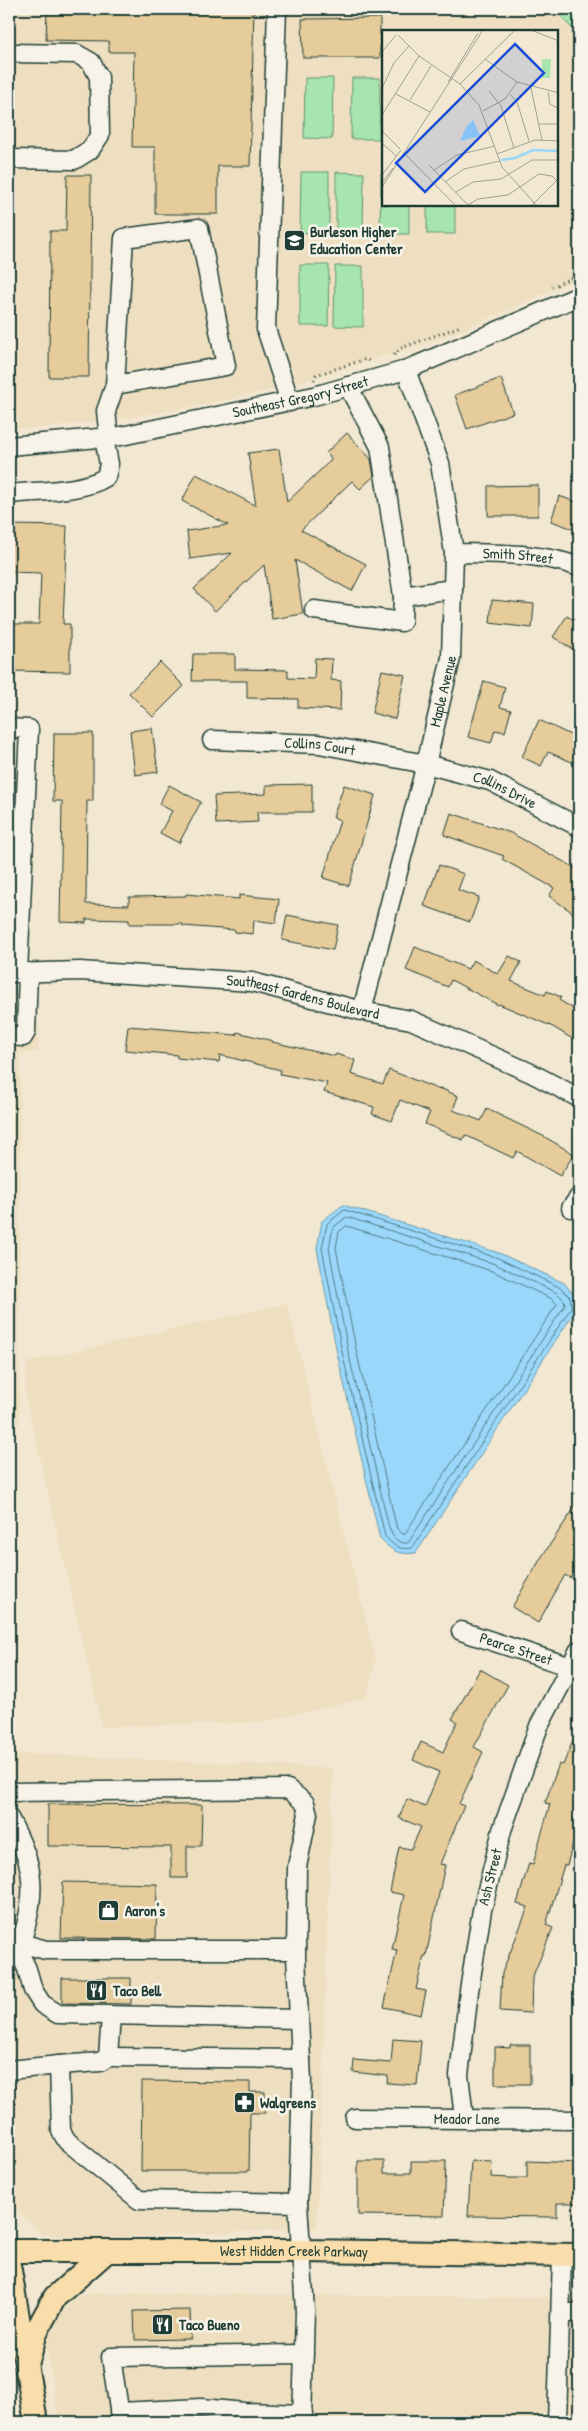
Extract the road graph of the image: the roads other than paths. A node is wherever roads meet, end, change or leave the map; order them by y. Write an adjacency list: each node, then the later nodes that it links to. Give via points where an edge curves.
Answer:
1 (278, 9): 8 (street, via 266,329)
2 (9, 53): 3 (street, via 77,54 91,62 100,77 100,135 90,150 74,160)
3 (9, 159)
4 (579, 296): 5 (street, Southeast Gregory Street)
5 (406, 370): 7 (street, Southeast Gregory Street); 12 (street, Maple Avenue, via 440,463)
6 (115, 385): 6 (street, via 124,238 199,228 226,366); 9 (street, via 106,411)
7 (348, 386): 8 (street, Southeast Gregory Street); 15 (street, via 380,447)
8 (289, 396): 9 (street, Southeast Gregory Street)
9 (106, 438): 10 (street, Southeast Gregory Street); 11 (street, via 106,476 98,482)
10 (9, 446)
11 (9, 494)
12 (454, 553): 13 (street, Smith Street, via 520,554); 14 (street, Maple Avenue)
13 (579, 567)
14 (453, 589): 15 (street); 19 (street, Maple Avenue, via 451,658)
15 (403, 596): 16 (street, via 402,622)
16 (314, 610)
17 (9, 728): 21 (street, via 29,729)
18 (212, 740): 19 (street, Collins Court, via 319,744)
19 (426, 764): 20 (street, Collins Drive, via 490,781); 22 (street, Maple Avenue)
20 (579, 826)
21 (18, 973): 22 (street, Southeast Gardens Boulevard, via 80,970 252,982); 23 (street, via 26,1032 23,1037)
22 (362, 1011): 24 (street, Southeast Gardens Boulevard, via 411,1020)
23 (9, 1036)
24 (579, 1098)
25 (461, 1632): 27 (street, Pearce Street)
26 (579, 1650): 27 (street, Ash Street)
27 (571, 1667): 39 (street, Ash Street, via 539,1726 502,1830 482,1910 459,2075)
28 (9, 1792): 31 (street, via 288,1789 305,1803 308,1814 297,1867)
29 (9, 1818): 30 (street, via 27,1854 32,1909 23,1936)
30 (9, 1940): 31 (street, via 46,1950); 32 (street, via 21,1956 33,1990 42,2004 58,2014)
31 (296, 1950): 33 (street)
32 (111, 2016): 33 (street); 34 (street)
33 (299, 2019): 35 (street)
34 (108, 2057): 35 (street); 36 (street, via 100,2062)
35 (301, 2059): 41 (street)
36 (60, 2064): 37 (street); 41 (street, via 61,2131 67,2141 139,2200)
37 (9, 2070)
38 (355, 2118): 39 (street, Meador Lane)
39 (464, 2118): 40 (street, Meador Lane)
40 (579, 2120)
41 (298, 2203): 43 (street)
42 (9, 2251): 44 (main road, West Hidden Creek Parkway)
43 (301, 2251): 44 (main road, West Hidden Creek Parkway); 45 (main road, West Hidden Creek Parkway); 49 (street)
44 (106, 2252): 50 (main road, via 55,2297 36,2332)
45 (571, 2255): 47 (street)
46 (9, 2265): 50 (main road)
47 (561, 2313): 48 (street); 54 (street)
48 (579, 2313)
49 (304, 2354): 51 (street, via 111,2357); 52 (street)
50 (26, 2366): 53 (main road)
51 (120, 2417): 52 (street, via 201,2408)
52 (303, 2418)
53 (36, 2422)
54 (557, 2422)

